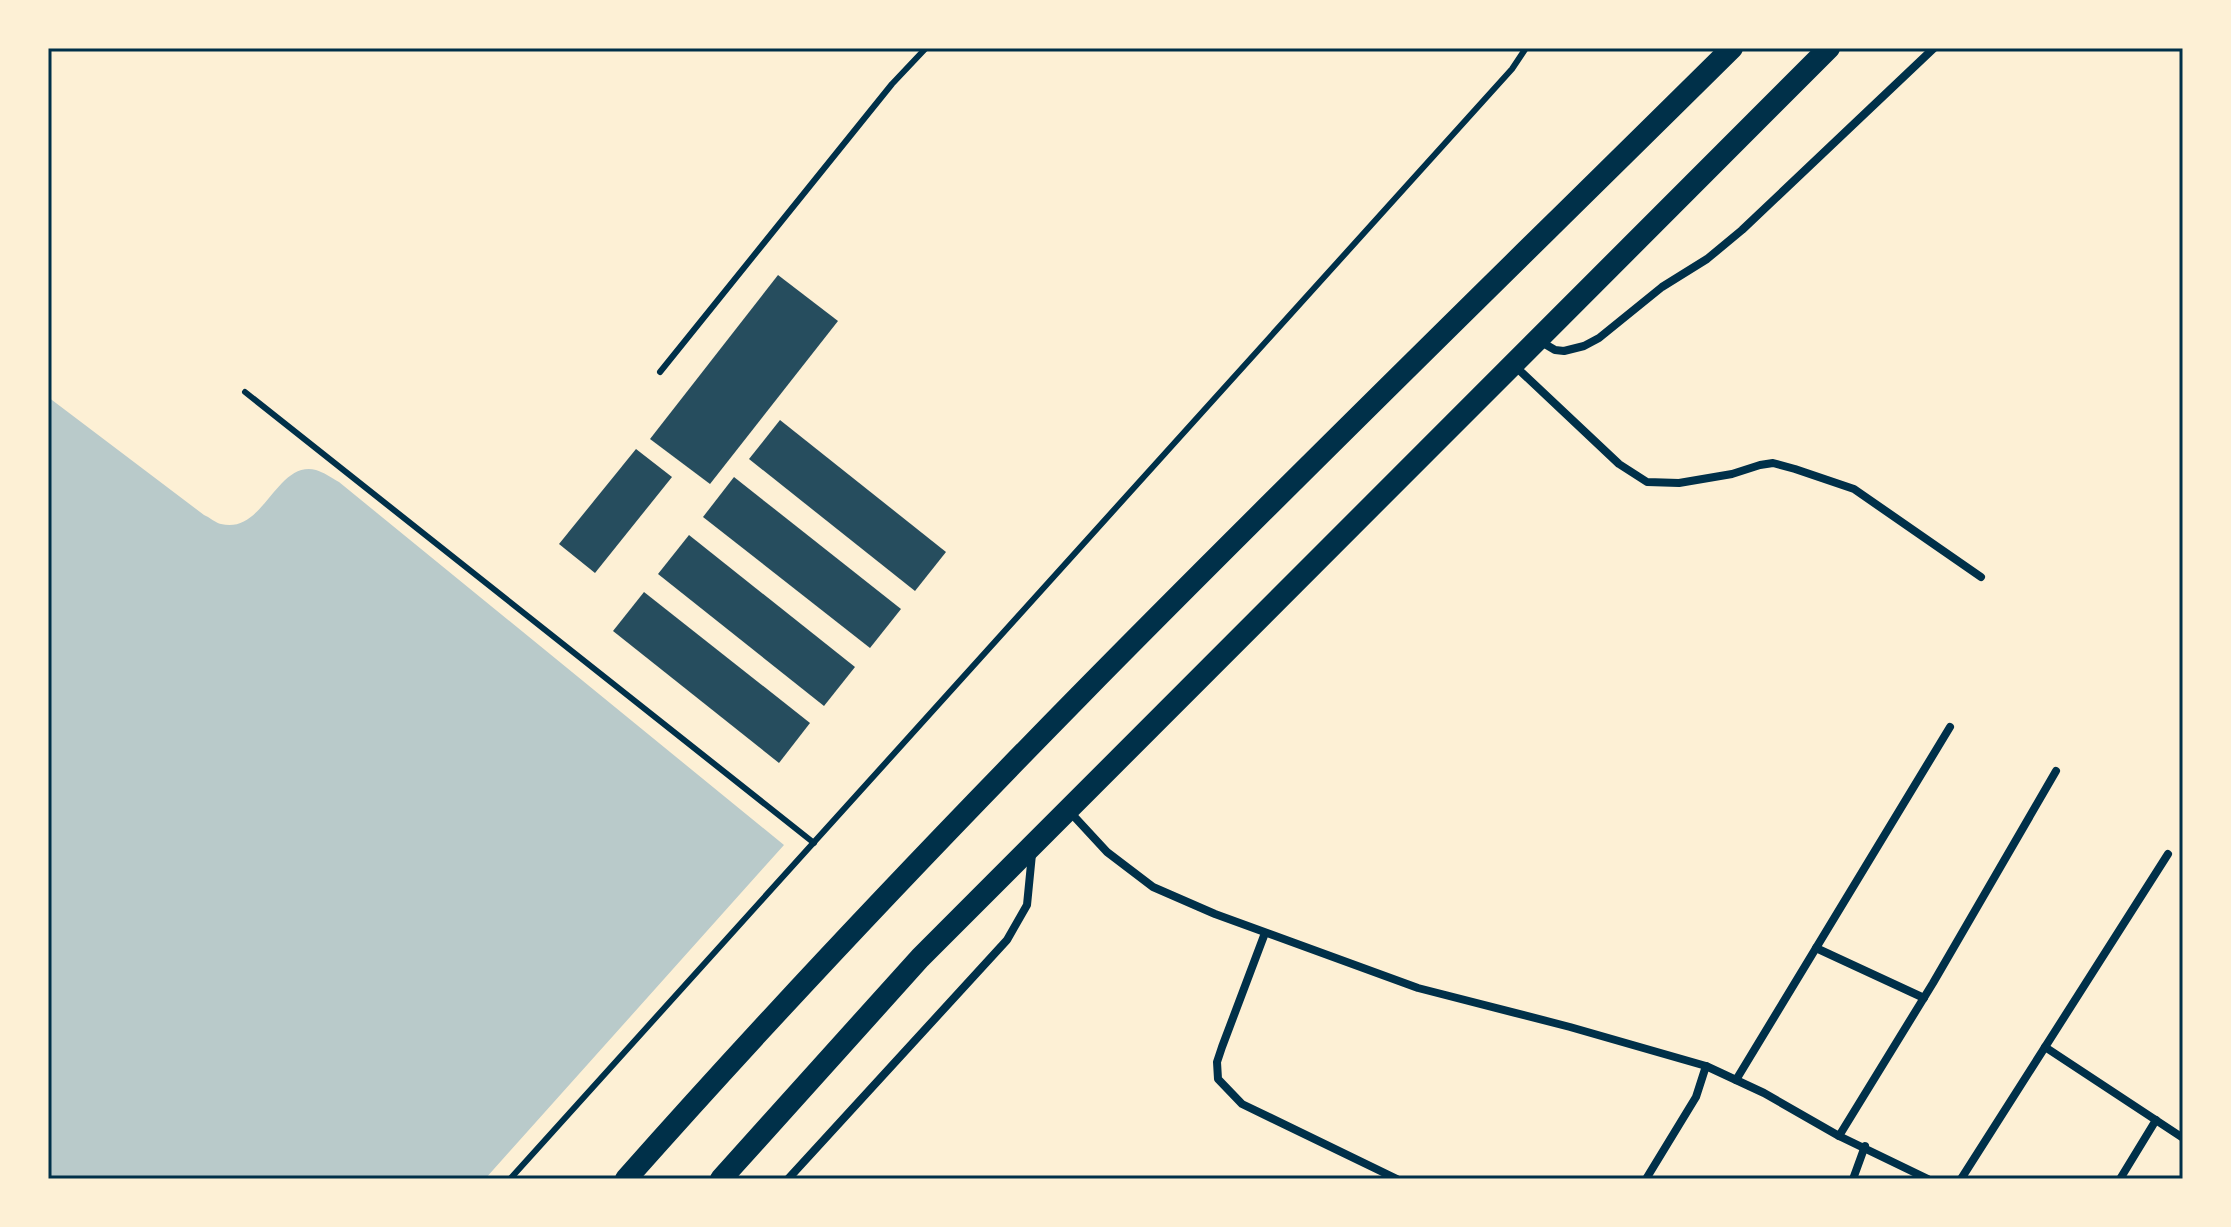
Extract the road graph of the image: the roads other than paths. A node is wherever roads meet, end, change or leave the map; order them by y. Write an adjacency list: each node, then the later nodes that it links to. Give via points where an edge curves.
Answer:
1 (926, 48): 8 (lane)
2 (1526, 48): 14 (lane)
3 (1732, 48): 28 (highway, via 1140,634 873,907)
4 (1829, 48): 6 (highway)
5 (1934, 48): 6 (street, via 1707,259 1584,346 1555,350)
6 (1538, 340): 7 (highway)
7 (1513, 365): 10 (street, via 1619,464 1647,482 1679,483 1773,463 1795,469 1854,489); 13 (highway)
8 (660, 372)
9 (245, 392): 14 (lane)
10 (1981, 577)
11 (1950, 727): 18 (street)
12 (2056, 771): 19 (street)
13 (1068, 810): 15 (highway); 17 (street, via 1107,852 1153,887)
14 (814, 843): 27 (lane)
15 (1033, 845): 29 (highway, via 920,958); 30 (street, via 1027,905 1007,940)
16 (2168, 854): 20 (street)
17 (1265, 933): 21 (street, via 1418,988); 31 (street, via 1217,1062 1218,1079 1242,1104)
18 (1816, 948): 19 (street); 22 (street)
19 (1924, 998): 24 (street)
20 (2045, 1047): 23 (street); 35 (street)
21 (1706, 1066): 22 (street); 32 (street, via 1696,1097)
22 (1736, 1080): 24 (street)
23 (2156, 1120): 25 (street); 36 (street)
24 (1839, 1136): 26 (street)
25 (2183, 1138)
26 (1865, 1146): 33 (street); 34 (street)
27 (510, 1179)
28 (626, 1179)
29 (721, 1179)
30 (788, 1179)
31 (1397, 1179)
32 (1646, 1179)
33 (1853, 1179)
34 (1928, 1179)
35 (1961, 1179)
36 (2120, 1179)

